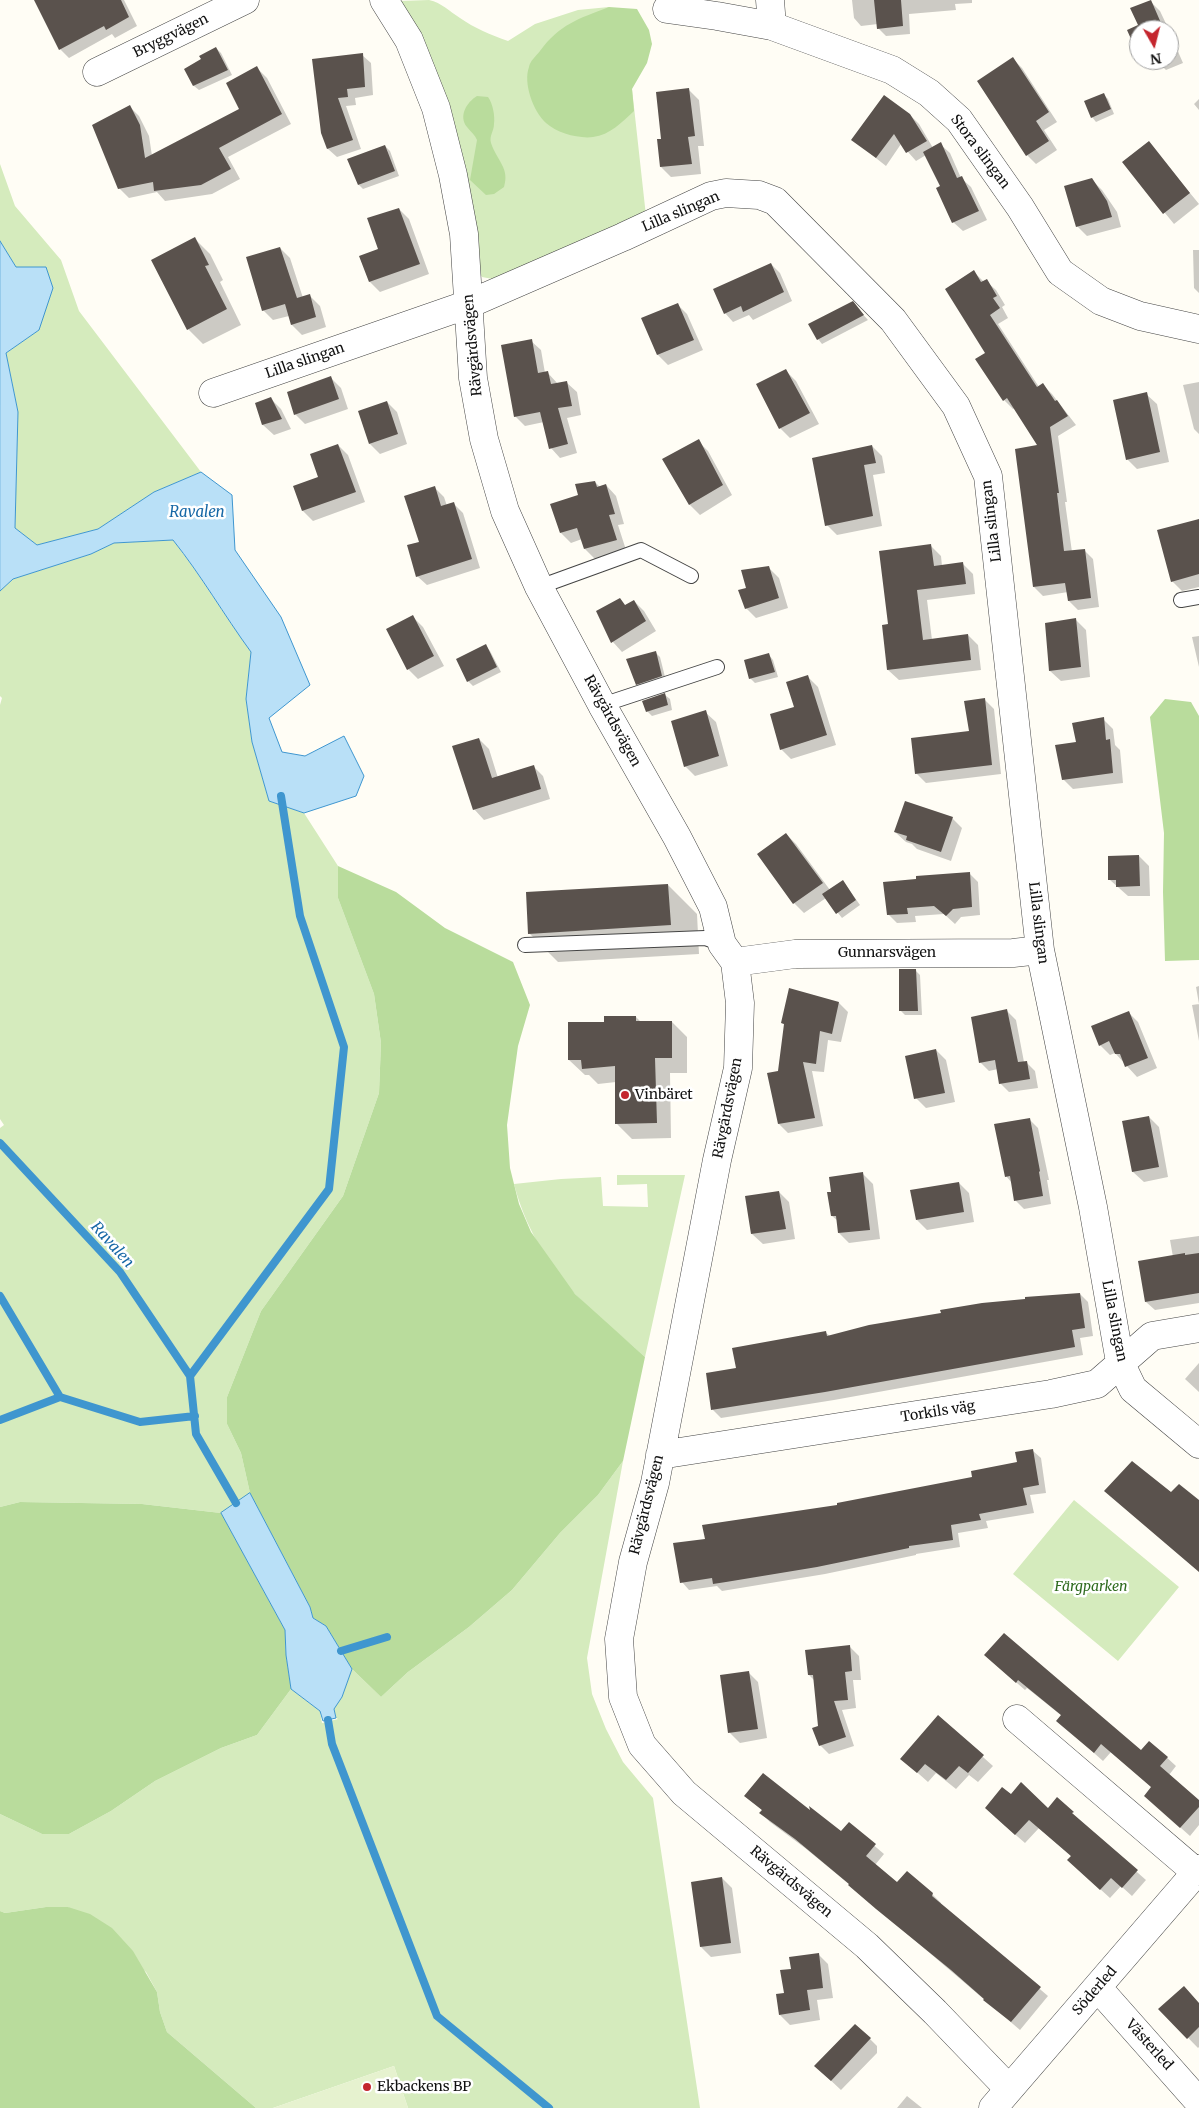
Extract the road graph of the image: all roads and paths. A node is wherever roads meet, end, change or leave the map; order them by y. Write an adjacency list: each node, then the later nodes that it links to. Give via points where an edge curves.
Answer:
1 (245, 0): 5 (street, Bryggvägen)
2 (384, 0): 6 (street, Rävgärdsvägen, via 409,40 436,108 464,234)
3 (667, 9): 4 (street, Stora slingan, via 718,16)
4 (771, 13): 7 (street, Stora slingan, via 892,70 930,93 959,120 1020,207 1060,272 1101,301 1140,316)
5 (97, 72)
6 (469, 304): 8 (street, Lilla slingan); 10 (street, Rävgärdsvägen, via 473,378 484,439 505,511); 16 (street, Lilla slingan, via 710,196 726,193 760,195 775,201 893,320 956,406 988,476)
7 (1199, 329)
8 (213, 393)
9 (691, 576): 10 (lane, via 641,550)
10 (539, 586): 14 (street, Rävgärdsvägen)
11 (1199, 597): 12 (lane)
12 (1181, 600)
13 (717, 667): 14 (lane)
14 (602, 705): 17 (street, Rävgärdsvägen, via 713,907)
15 (526, 946): 17 (lane, via 705,938)
16 (1040, 950): 17 (street, Gunnarsvägen, via 1013,953); 19 (street, Lilla slingan, via 1093,1207)
17 (728, 953): 21 (street, Rävgärdsvägen, via 740,1003 738,1068 715,1169)
18 (1199, 1328): 19 (street, Torkils väg, via 1152,1336)
19 (1120, 1362): 20 (street, Lilla slingan, via 1133,1389); 21 (street, Torkils väg, via 1097,1384 1052,1394)
20 (1199, 1444)
21 (660, 1455): 25 (street, Rävgärdsvägen, via 633,1562 619,1639 623,1697 642,1745 684,1793 867,1946 935,2012)
22 (1017, 1719): 23 (street, Söderled)
23 (1198, 1870): 24 (street, Söderled)
24 (1098, 1988): 25 (street, Söderled); 26 (street, Västerled)
25 (1001, 2098)
26 (1199, 2102)

